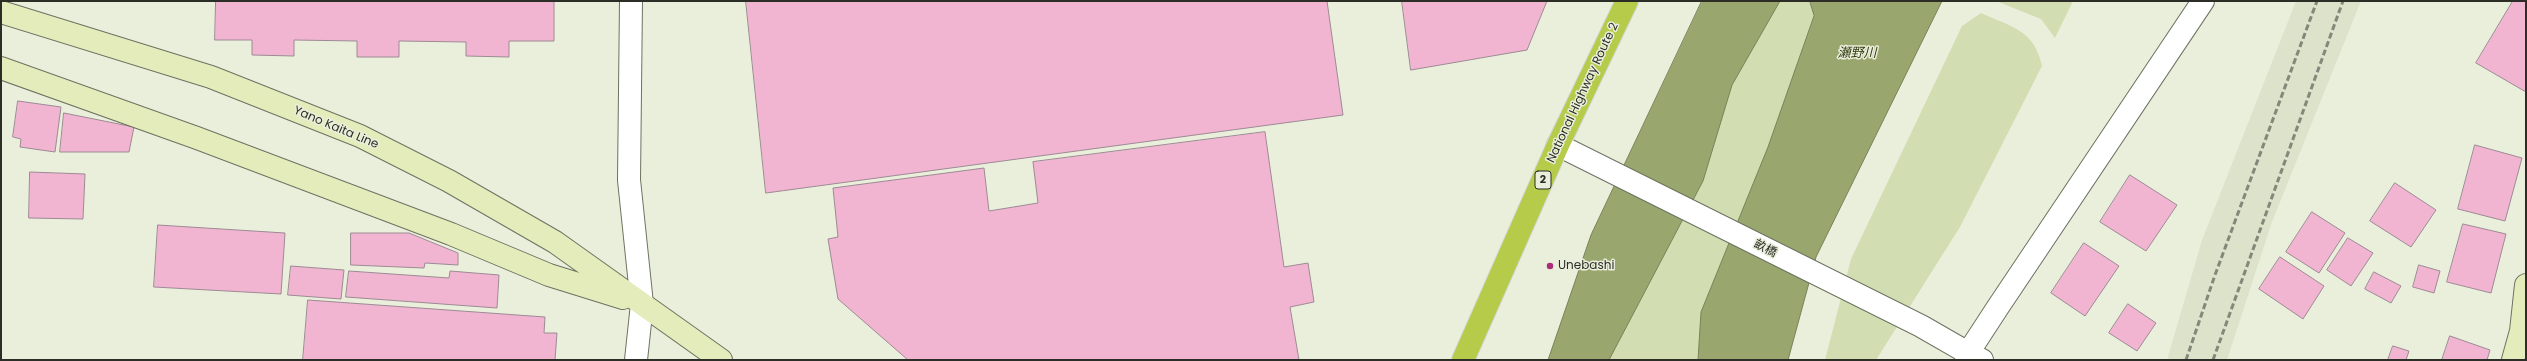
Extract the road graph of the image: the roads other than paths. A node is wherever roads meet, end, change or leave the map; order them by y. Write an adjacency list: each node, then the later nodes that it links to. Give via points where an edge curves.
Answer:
1 (631, 1): 8 (street, via 630,180)
2 (1627, 1): 6 (highway, National Highway Route 2 / 2)
3 (2202, 1): 9 (street)
4 (1, 12): 8 (main road, Yano Kaita Line, via 211,77 360,136 449,180 555,242)
5 (1, 68): 8 (main road, Yano Kaita Line, via 197,138 549,274)
6 (1558, 145): 9 (street, 畝橋, via 1920,326); 12 (highway, National Highway Route 2 / 2)
7 (2526, 285): 13 (main road, via 2521,331)
8 (642, 304): 10 (street); 11 (main road, Yano Kaita Line)
9 (1972, 358)
10 (636, 360)
11 (721, 360)
12 (1463, 360)
13 (2513, 360)

